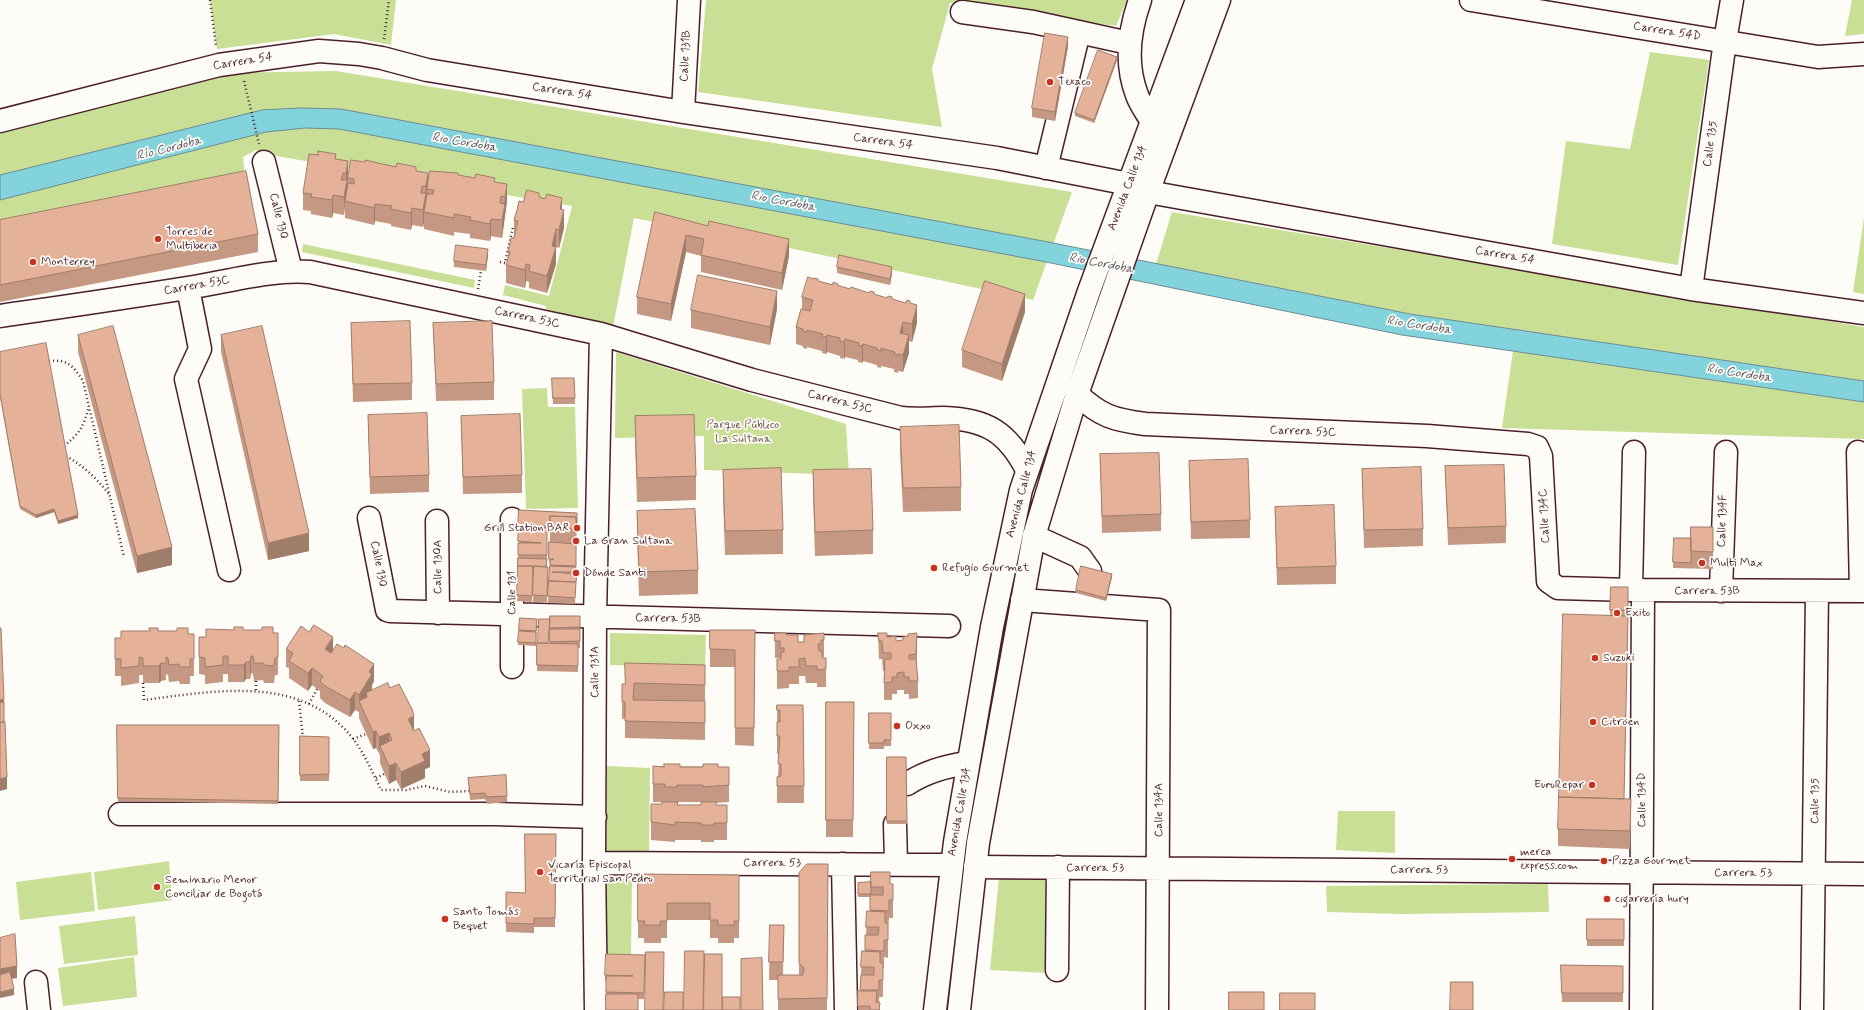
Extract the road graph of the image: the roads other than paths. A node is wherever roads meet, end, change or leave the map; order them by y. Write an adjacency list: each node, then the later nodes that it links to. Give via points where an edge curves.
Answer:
1 (690, 0): 12 (street, Calle 131B)
2 (1140, 0): 10 (street)
3 (1197, 0): 14 (street, Avenida Calle 134)
4 (1219, 0): 17 (street, Avenida Calle 134)
5 (1471, 0): 9 (street, Carrera 54D)
6 (1732, 0): 9 (street, Calle 135)
7 (962, 12): 8 (street, via 1033,22)
8 (1079, 32): 10 (street); 16 (street)
9 (1725, 41): 11 (street, Carrera 54D, via 1818,57); 20 (street, Calle 135)
10 (1129, 43): 14 (street, via 1130,70 1137,96)
11 (1864, 54)
12 (683, 112): 13 (street, Carrera 54, via 426,70 359,54 319,51 219,64); 16 (street, Carrera 54, via 997,158)
13 (0, 121)
14 (1152, 122): 17 (street, Avenida Calle 134)
15 (262, 154): 18 (street, Calle 130)
16 (1046, 168): 17 (street, Carrera 54)
17 (1138, 188): 20 (street, Carrera 54); 24 (street, Avenida Calle 134, via 1130,242); 29 (street, Avenida Calle 134, via 1108,239)
18 (291, 271): 19 (street, Carrera 53C); 23 (street, Carrera 53C, via 310,272 404,291)
19 (188, 288): 22 (street, Carrera 53C); 34 (street, via 200,349 186,378)
20 (1691, 289): 21 (street, Carrera 54)
21 (1864, 313)
22 (0, 316)
23 (601, 334): 29 (street, Carrera 53C, via 752,380 901,418 944,418 992,428 1008,440); 45 (street, Calle 131A)
24 (1077, 394): 25 (street, Carrera 53C, via 1089,405 1114,419 1145,424 1427,436 1528,444); 33 (street, Avenida Calle 134)
25 (1537, 447): 36 (street, Calle 134C, via 1542,456 1548,581)
26 (1634, 452): 37 (street, Calle 134D)
27 (1726, 452): 38 (street, Calle 134F)
28 (1858, 452): 40 (street)
29 (1027, 470): 48 (street, Avenida Calle 134, via 1016,510 992,627)
30 (369, 518): 42 (street, Calle 130)
31 (512, 519): 44 (street, Calle 131)
32 (437, 521): 43 (street, Calle 130A)
33 (1034, 536): 35 (street, via 1080,557); 41 (street, Avenida Calle 134)
34 (230, 570)
35 (1090, 571)
36 (1552, 584): 37 (street, Carrera 53B, via 1558,588)
37 (1637, 590): 38 (street, Carrera 53B); 60 (street, Calle 134D)
38 (1721, 591): 39 (street, Carrera 53B)
39 (1817, 591): 40 (street, Carrera 53B); 61 (street, Calle 135)
40 (1862, 591)
41 (1022, 600): 57 (street, Avenida Calle 134); 59 (street, Calle 134A, via 1083,600 1159,610)
42 (387, 610): 43 (street, Carrera 53B)
43 (438, 613): 44 (street, Carrera 53B)
44 (512, 614): 45 (street, Carrera 53B); 47 (street, Calle 131)
45 (595, 617): 46 (street, Carrera 53B); 51 (street, Calle 131A)
46 (949, 626)
47 (512, 667)
48 (968, 763): 49 (street, via 952,765 919,776); 56 (street, Avenida Calle 134)
49 (907, 784)
50 (120, 814): 51 (street, via 495,814)
51 (595, 817): 53 (street, Calle 131A)
52 (895, 824): 55 (street)
53 (594, 862): 54 (street, Carrera 53); 66 (street, Calle 131A)
54 (843, 864): 55 (street, Carrera 53); 67 (street)
55 (896, 864): 56 (street, Carrera 53)
56 (951, 865): 68 (street, Avenida Calle 134)
57 (975, 867): 58 (street, Carrera 53); 69 (street, Avenida Calle 134)
58 (1058, 867): 59 (street, Carrera 53); 63 (street)
59 (1159, 868): 60 (street, Carrera 53); 70 (street, Calle 134A)
60 (1642, 872): 61 (street, Carrera 53); 71 (street, Calle 134D)
61 (1815, 874): 62 (street, Carrera 53); 72 (street, Calle 135)
62 (1864, 874)
63 (1057, 970)
64 (36, 982): 65 (street)
65 (39, 1010)
66 (596, 1010)
67 (846, 1010)
68 (935, 1010)
69 (960, 1010)
70 (1157, 1010)
71 (1640, 1010)
72 (1812, 1010)

